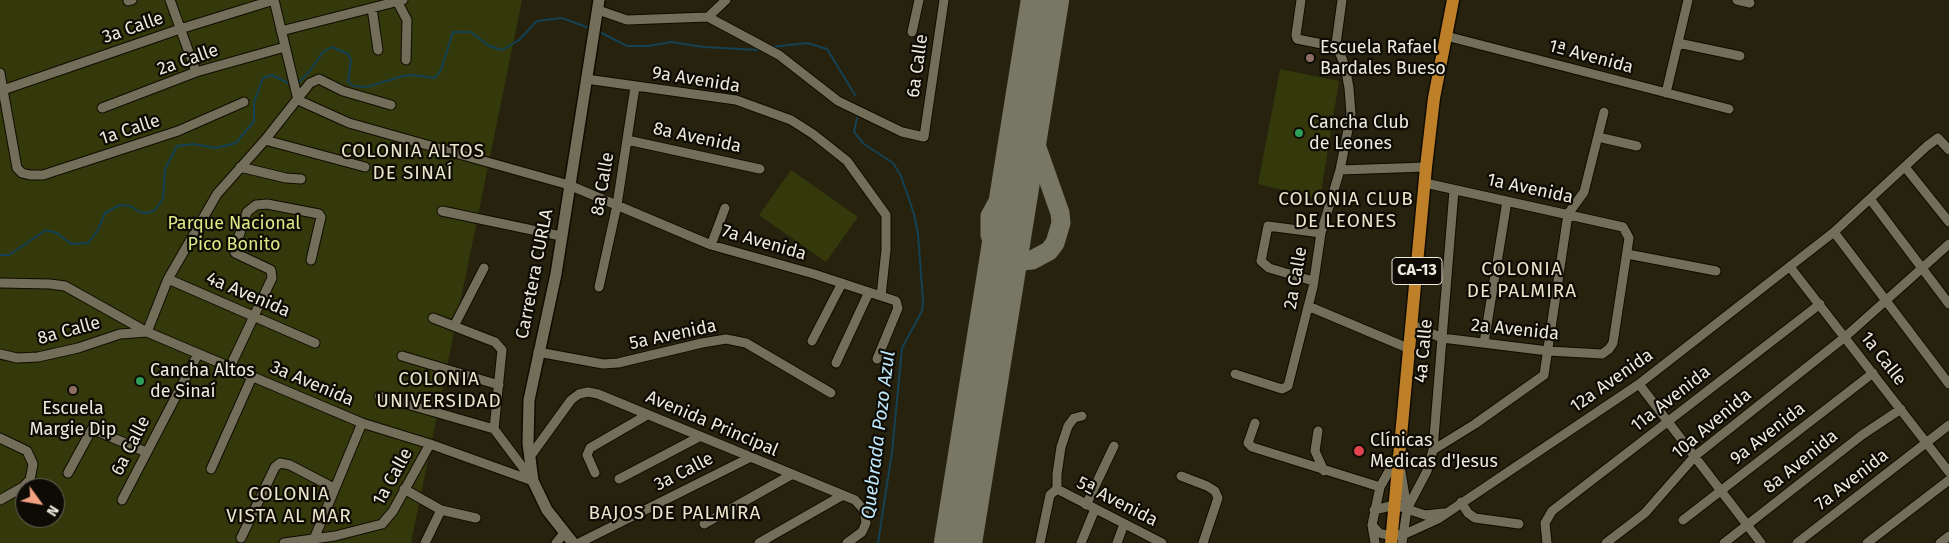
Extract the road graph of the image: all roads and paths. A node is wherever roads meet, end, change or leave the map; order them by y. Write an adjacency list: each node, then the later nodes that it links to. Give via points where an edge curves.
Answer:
1 (170, 0): 16 (street)
2 (274, 0): 16 (street, 3a Calle); 17 (street)
3 (726, 0): 15 (street)
4 (919, 0): 18 (street)
5 (944, 0): 15 (street, 6a Calle, via 924,137 902,132 838,101 779,55)
6 (1301, 0): 22 (street, via 1298,39)
7 (1342, 0): 22 (street, 2a Calle)
8 (1453, 0): 19 (main road, CA-13)
9 (1688, 0): 20 (street)
10 (1737, 0): 12 (street)
11 (400, 1): 14 (street); 25 (street, via 407,20)
12 (1750, 3)
13 (598, 5): 15 (street, via 627,20); 28 (main road, Carretera CURLA)
14 (372, 8): 17 (street); 23 (street)
15 (708, 17)
16 (180, 29): 26 (street); 30 (street, 3a Calle)
17 (282, 31): 21 (street)
18 (912, 32)
19 (1446, 36): 31 (street, 1ª Avenida); 45 (main road, CA-13, via 1434,98)
20 (1678, 43): 24 (street); 31 (street)
21 (285, 47): 26 (street, 2a Calle); 32 (street)
22 (1337, 47): 48 (street, 2a Calle, via 1345,66 1351,114)
23 (378, 50)
24 (1740, 56)
25 (406, 60)
26 (196, 72): 35 (street, 2a Calle)
27 (0, 73): 30 (street)
28 (586, 79): 29 (street, 9a Avenida); 51 (main road, Carretera CURLA)
29 (635, 87): 40 (street, 8a Calle); 77 (street, 9a Avenida, via 736,100 791,120 847,161 886,215)
30 (3, 90): 33 (street, 1a Calle, via 17,168 22,173 43,175 178,131)
31 (1666, 93): 36 (street, 1ª Avenida)
32 (297, 96): 34 (street, via 319,79 343,91); 39 (street); 51 (street, 7a Avenida, via 349,122)
33 (244, 102)
34 (391, 105)
35 (102, 108)
36 (1729, 108)
37 (1604, 112): 38 (street)
38 (1598, 136): 41 (street); 58 (street, via 1584,192)
39 (265, 140): 43 (street); 44 (street)
40 (627, 140): 47 (street, 8a Avenida); 55 (street, 8a Calle)
41 (1637, 146)
42 (1949, 150): 46 (street, 12a Avenida, via 1938,138)
43 (240, 167): 49 (street); 71 (street, via 217,194)
44 (365, 167)
45 (1426, 167): 48 (street); 50 (main road, CA-13)
46 (1905, 167): 53 (street, 12a Avenida); 59 (street)
47 (760, 169)
48 (1340, 170): 60 (street, 2a Calle)
49 (301, 179)
50 (1425, 183): 52 (street, 1a Avenida); 84 (main road, CA-13)
51 (569, 185): 55 (street, 7a Avenida); 62 (main road, Carretera CURLA)
52 (1454, 190): 54 (street, 1a Avenida); 88 (street, 4a Calle)
53 (1870, 200): 61 (street, 12a Avenida); 69 (street)
54 (1507, 201): 58 (street, 1a Avenida); 91 (street)
55 (617, 205): 64 (street, 7a Avenida); 75 (street, 8a Calle)
56 (725, 208): 64 (street)
57 (442, 211): 62 (street)
58 (1568, 214): 65 (street, 1a Avenida, via 1623,227 1629,238); 93 (street)
59 (1949, 222)
60 (1321, 232): 72 (street, 2a Calle); 72 (street, via 1270,225 1261,261 1269,268)
61 (1834, 232): 67 (street, 12a Avenida); 78 (street)
62 (561, 236): 94 (main road, Carretera CURLA)
63 (1949, 244): 69 (street, 10a Avenida)
64 (711, 245): 74 (street, 7a Avenida)
65 (1626, 254): 70 (street); 93 (street, 2a Avenida, via 1613,344 1609,350 1602,354)
66 (311, 260): 82 (street, via 320,216 270,204 256,205 247,212 235,253 271,270 272,278)
67 (1790, 267): 79 (street, 1a Calle); 104 (street, 12a Avenida)
68 (484, 268): 85 (street)
69 (1923, 269): 78 (street, 10a Avenida); 80 (street)
70 (1716, 271)
71 (168, 279): 82 (street, 4a Avenida); 86 (street)
72 (1313, 281): 81 (street, 2a Calle)
73 (0, 283): 86 (street, 3a Avenida, via 64,286)
74 (842, 283): 76 (street, 7a Avenida); 89 (street)
75 (599, 287)
76 (869, 292): 77 (street, 7a Avenida); 99 (street)
77 (881, 296): 98 (street, 7a Avenida, via 898,304)
78 (1887, 301): 87 (street, 10a Avenida); 105 (street)
79 (1820, 304): 87 (street, 1a Calle); 112 (street, 11a Avenida)
80 (1949, 304)
81 (1308, 306): 92 (street); 102 (street, 2a Calle, via 1288,386 1282,389)
82 (254, 314): 90 (street, 4a Avenida); 100 (street)
83 (432, 318): 85 (street)
84 (1412, 325): 88 (street, 2a Avenida); 92 (main road, CA-13)
85 (454, 326): 106 (street, via 495,342 502,350)
86 (147, 332): 95 (street, 8a Calle, via 120,334 38,357 17,358); 96 (street, 3a Avenida)
87 (1845, 337): 101 (street, 1a Calle); 126 (street, 10a Avenida)
88 (1442, 338): 91 (street, 2a Avenida); 123 (street, 4a Calle)
89 (812, 341)
90 (315, 343)
91 (1484, 343): 93 (street, 2a Avenida)
92 (1410, 349): 125 (main road, CA-13)
93 (1548, 351): 123 (street, via 1544,375)
94 (538, 352): 107 (street, 5a Avenida, via 603,364 726,340 746,343); 127 (main road, Carretera CURLA, via 530,400)
95 (0, 354)
96 (198, 354): 100 (street, 3a Avenida); 124 (street, 6a Calle)
97 (402, 356): 106 (street)
98 (877, 359)
99 (836, 363)
100 (230, 367): 103 (street, 3a Avenida)
101 (1873, 373): 109 (street, 1a Calle); 143 (street, 9a Avenida)
102 (1235, 374)
103 (252, 377): 113 (street, 3a Avenida); 129 (street)
104 (1639, 384): 112 (street); 147 (street, 12a Avenida)
105 (1949, 384)
106 (498, 385): 116 (street)
107 (831, 393)
108 (379, 396): 116 (street)
109 (1900, 409): 120 (street, 1a Calle); 160 (street, 8a Avenida)
110 (647, 415): 118 (street, Avenida Principal); 127 (street, Avenida Principal, via 598,394 579,394 571,400); 133 (street, via 590,448 587,455)
111 (1082, 416): 142 (street, via 1074,418 1068,426 1061,447)
112 (1668, 422): 126 (street); 180 (street, 11a Avenida, via 1552,511 1545,523)
113 (362, 423): 121 (street, 3a Avenida); 140 (street)
114 (1255, 423): 130 (street, via 1249,446)
115 (1949, 425): 120 (street, 7a Avenida)
116 (494, 429): 138 (street)
117 (1318, 431): 130 (street, via 1315,451)
118 (699, 437): 128 (street, Avenida Principal); 136 (street)
119 (0, 438): 145 (street, via 26,451 33,464 30,480)
120 (1926, 443): 131 (street, 1a Calle); 184 (street, 7a Avenida)
121 (430, 444): 138 (street, 3a Avenida); 141 (street, 1a Calle)
122 (1114, 446): 148 (street)
123 (1432, 450): 149 (street, 4a Calle, via 1427,471)
124 (146, 452): 132 (street, via 94,429); 146 (street, 6a Calle)
125 (1398, 455): 139 (street); 149 (main road, CA-13)
126 (1695, 456): 143 (street); 181 (street, 10a Avenida, via 1645,513)
127 (529, 458): 138 (main road, Carretera CURLA)
128 (749, 458): 134 (street, Avenida Principal); 171 (street, 3a Calle)
129 (211, 469)
130 (1324, 470): 139 (street)
131 (1949, 472)
132 (68, 473)
133 (595, 473)
134 (791, 475): 144 (street, Avenida Principal); 156 (street)
135 (1180, 476): 178 (street, via 1207,486 1215,491 1218,498)
136 (619, 479)
137 (1949, 480): 185 (street)
138 (533, 481): 161 (main road, Carretera CURLA, via 547,510)
139 (1380, 487): 152 (street)
140 (334, 488): 163 (street, via 284,463 275,467); 164 (street)
141 (404, 489): 151 (street); 164 (street, 1a Calle, via 382,524)
142 (1057, 489): 148 (street, 5ª Avenida); 174 (street, via 1050,496)
143 (1721, 491): 155 (street, 9a Avenida); 160 (street)
144 (843, 495): 172 (street); 173 (street, Avenida Principal, via 861,505 866,516 862,532)
145 (0, 500)
146 (122, 500)
147 (1461, 502): 153 (street, 12a Avenida); 158 (street, via 1475,518)
148 (1086, 505): 150 (street, 5ª Avenida)
149 (1401, 507): 152 (street); 153 (street, 12a Avenida, via 1425,515); 165 (main road, CA-13)
150 (1095, 509): 157 (street, 5ª Avenida); 175 (street)
151 (442, 510): 154 (street); 167 (street)
152 (1374, 510): 159 (street)
153 (1445, 512): 165 (street, 12a Avenida, via 1438,519)
154 (476, 518)
155 (1683, 520)
156 (704, 524)
157 (1124, 524): 166 (street, 5ª Avenida); 176 (street)
158 (1519, 524)
159 (1372, 525): 165 (street, via 1379,533); 179 (street)
160 (1747, 525): 182 (street, 8a Avenida); 183 (street)
161 (565, 532): 169 (street); 170 (main road, Carretera CURLA)
162 (1949, 536): 186 (street)
163 (241, 538)
164 (314, 538): 168 (street)
165 (1397, 539)
166 (1153, 541): 177 (street, 5ª Avenida)
167 (425, 542)
168 (284, 543)
169 (556, 543)
170 (573, 543)
171 (579, 543)
172 (759, 543)
173 (847, 543)
174 (1040, 543)
175 (1081, 543)
176 (1116, 543)
177 (1162, 543)
178 (1203, 543)
179 (1375, 543)
180 (1547, 543)
181 (1606, 543)
182 (1724, 543)
183 (1761, 543)
184 (1797, 543)
185 (1867, 543)
186 (1940, 543)

